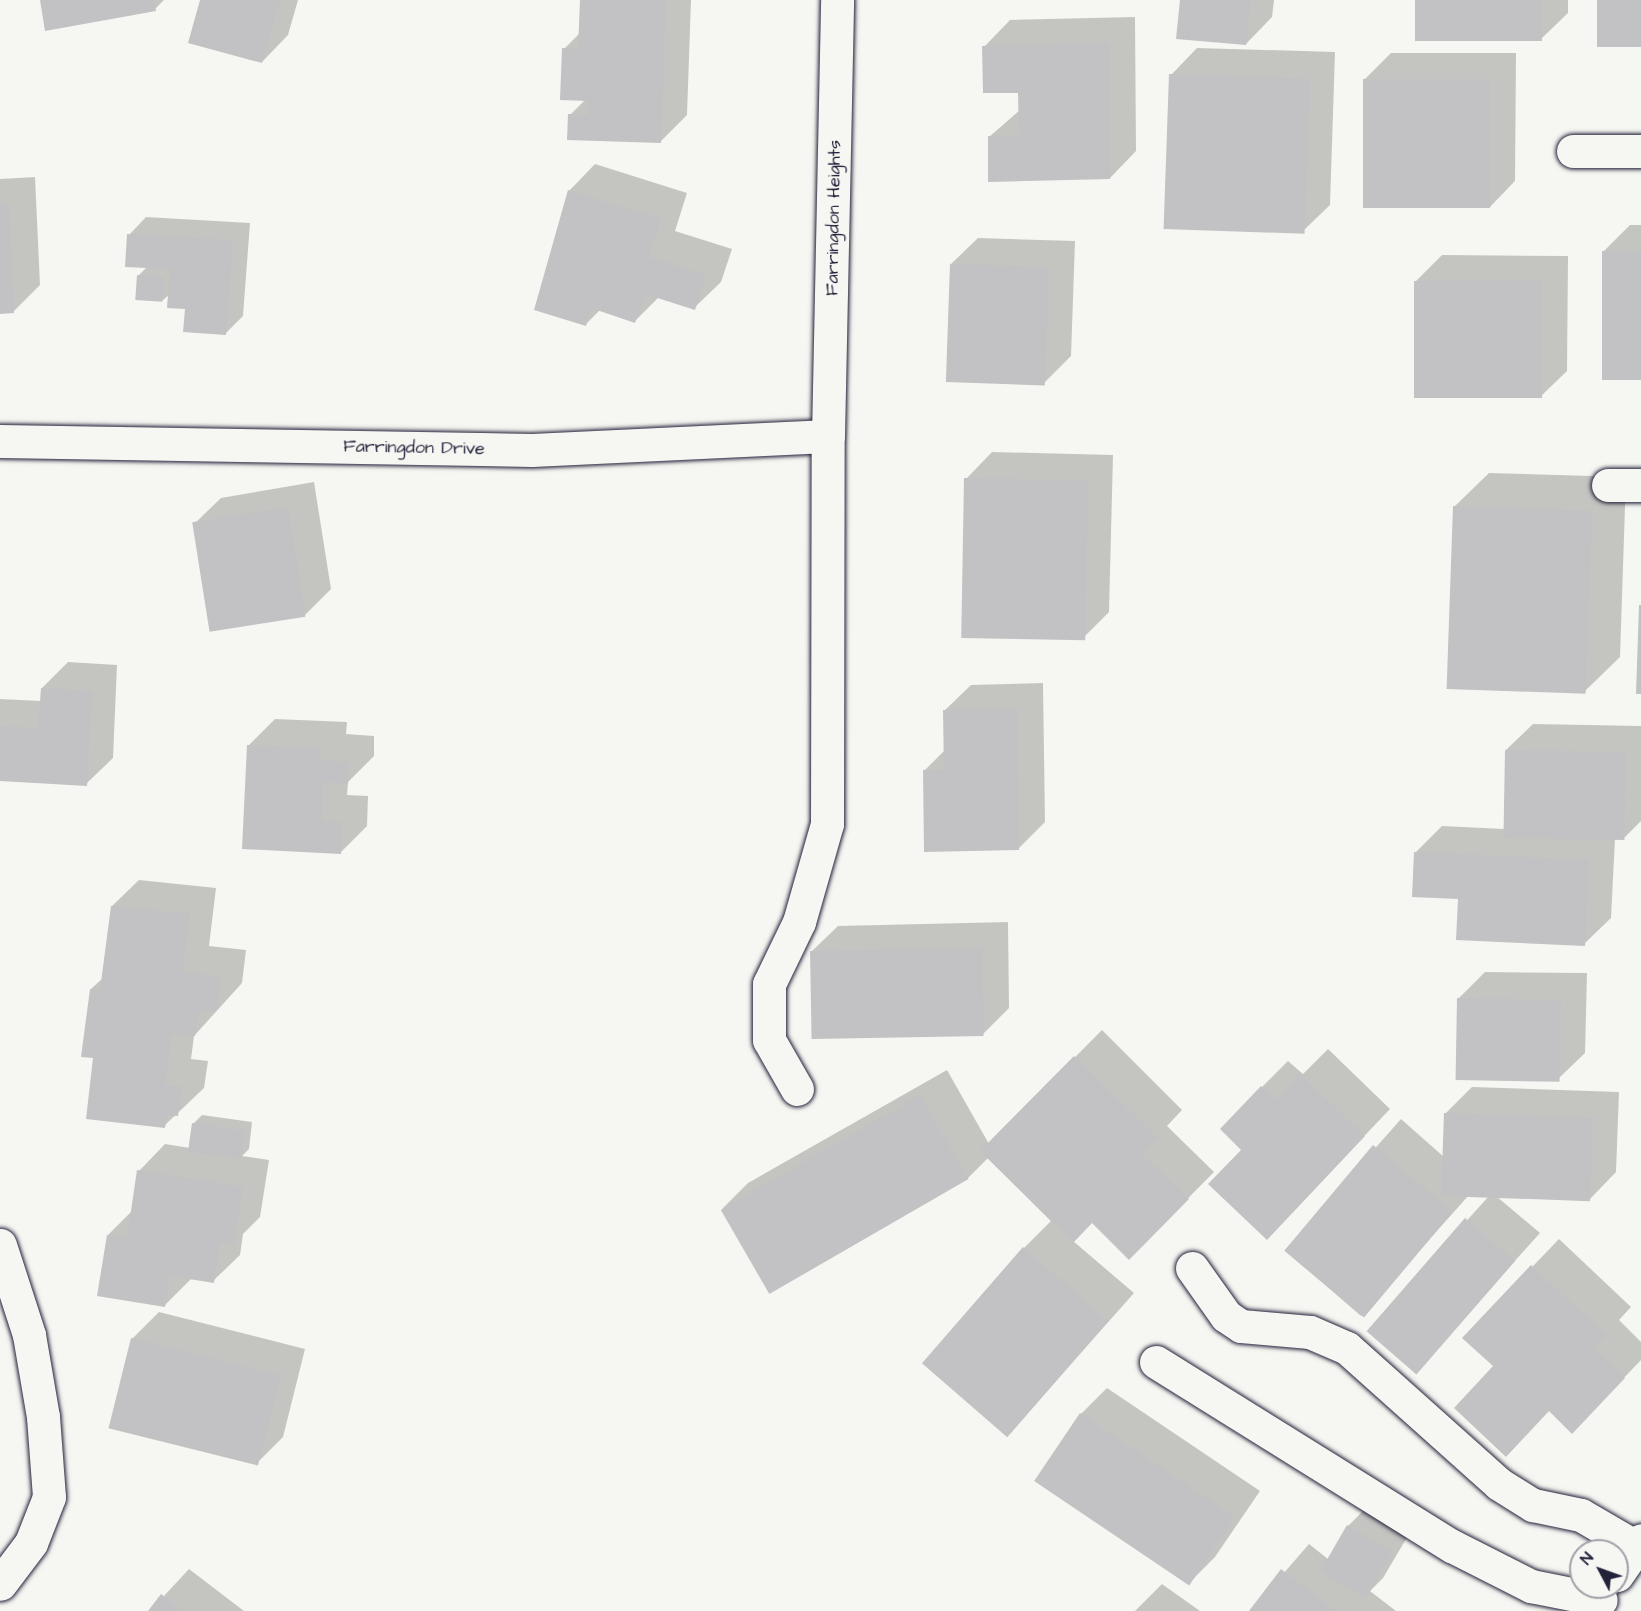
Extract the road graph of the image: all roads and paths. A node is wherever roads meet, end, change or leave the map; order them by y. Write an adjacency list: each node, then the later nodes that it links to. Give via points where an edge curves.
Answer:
1 (837, 0): 4 (street, Farringdon Heights)
2 (1573, 151): 3 (street)
3 (1641, 151)
4 (828, 436): 5 (street, Farringdon Drive, via 532,450); 8 (street, Farringdon Heights, via 827,824 799,921 769,984 769,1040)
5 (0, 441)
6 (1641, 485): 7 (street)
7 (1608, 486)
8 (797, 1089)
9 (0, 1245): 14 (street, via 29,1335 43,1417 49,1497 31,1543)
10 (1192, 1268): 12 (street, via 1226,1316 1241,1326 1310,1332 1347,1348 1499,1484 1533,1505 1581,1515)
11 (1156, 1362): 15 (street, via 1452,1546 1531,1586)
12 (1639, 1546): 13 (street)
13 (1629, 1560)
14 (0, 1584)
15 (1569, 1590)

